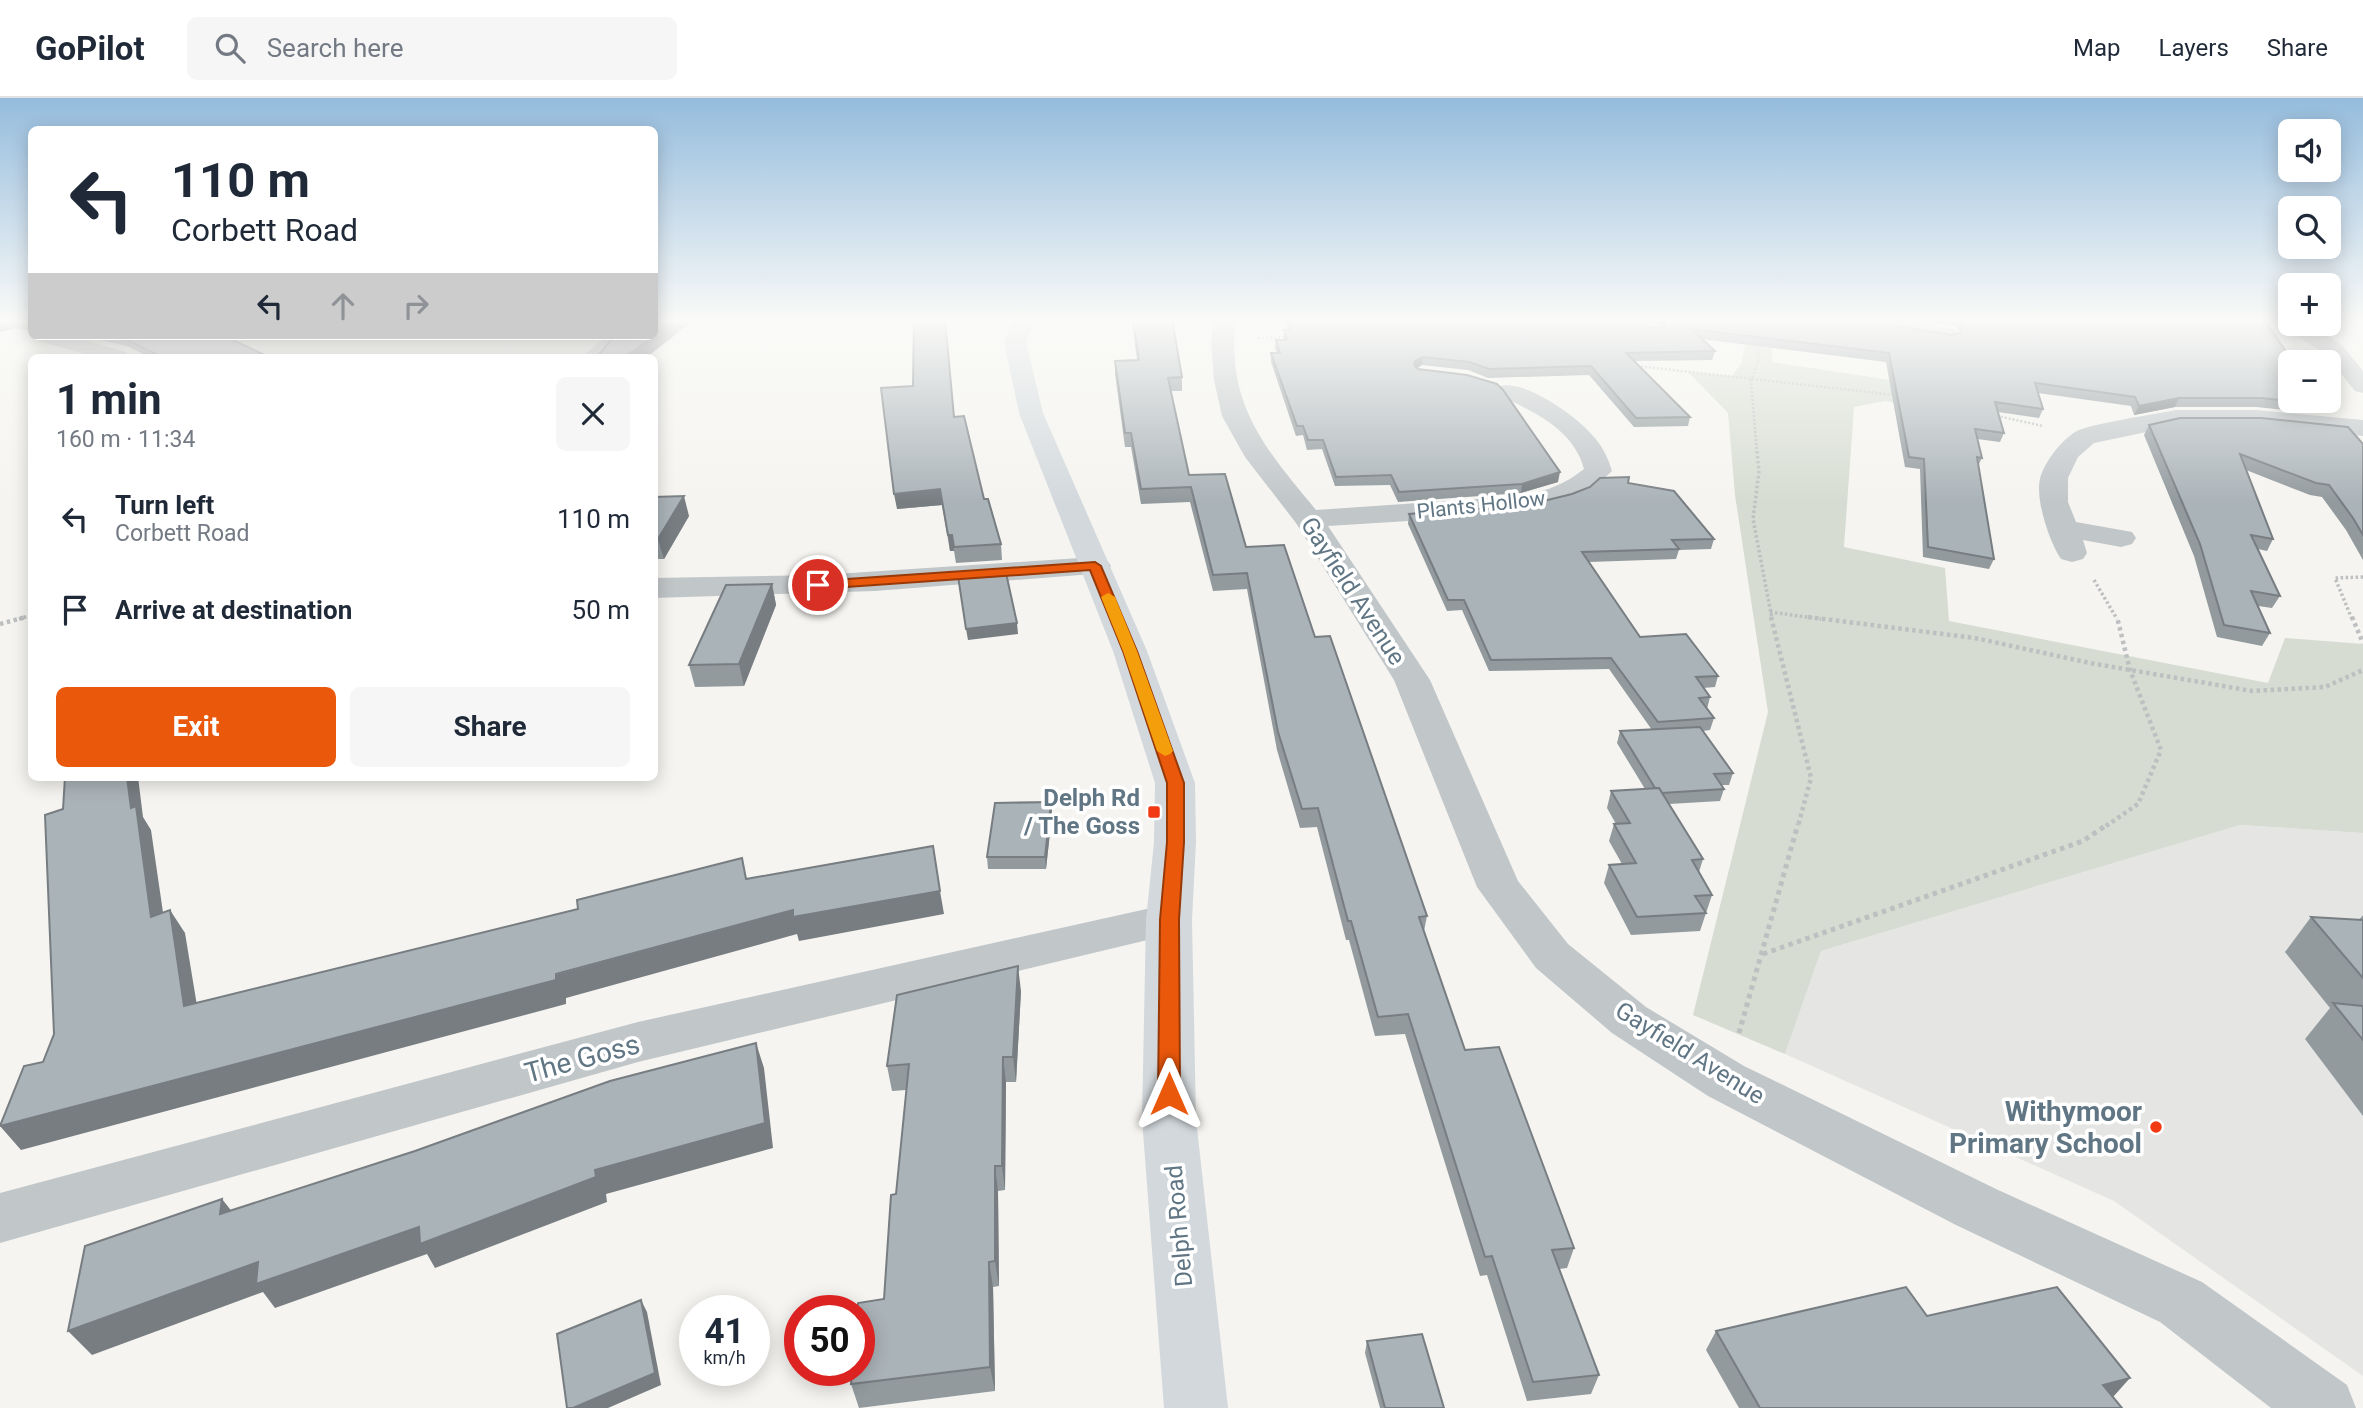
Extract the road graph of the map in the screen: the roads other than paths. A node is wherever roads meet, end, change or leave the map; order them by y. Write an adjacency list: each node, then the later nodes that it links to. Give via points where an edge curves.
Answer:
1 (1024, 380): 9 (main road, Delph Road, via 1031,413)
2 (1226, 380): 7 (street, Gayfield Avenue, via 1235,416 1258,457)
3 (1509, 391): 5 (street, Plants Hollow)
4 (1577, 399): 5 (street)
5 (1541, 407): 7 (street, Plants Hollow, via 1585,440 1597,459 1598,471 1577,488 1521,505)
6 (2363, 428): 8 (street, via 2256,418 2175,418 2085,437 2067,453 2054,478 2054,502 2066,540)
7 (1308, 519): 14 (street, Gayfield Avenue, via 1412,680 1499,887 1552,956 1629,1020 1726,1081 1976,1207 2181,1303)
8 (2121, 538)
9 (1095, 566): 10 (street, via 866,584); 11 (main road, Delph Road, via 1175,783)
10 (658, 588)
11 (1169, 920): 12 (street, The Goss, via 638,1042); 13 (main road, Delph Road, via 1169,1118)
12 (0, 1218)
13 (1195, 1408)
14 (2324, 1408)

